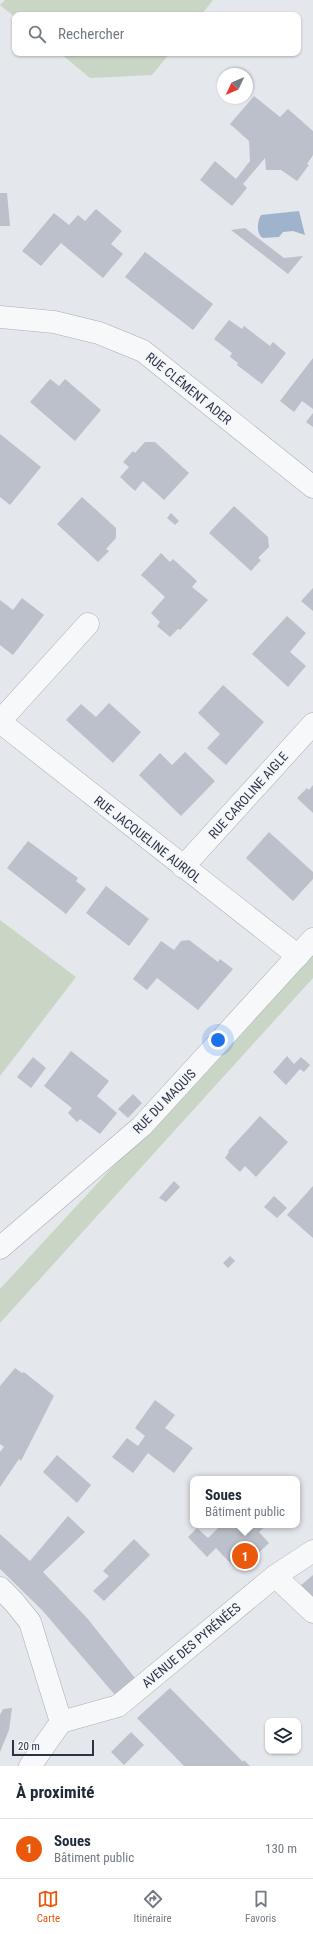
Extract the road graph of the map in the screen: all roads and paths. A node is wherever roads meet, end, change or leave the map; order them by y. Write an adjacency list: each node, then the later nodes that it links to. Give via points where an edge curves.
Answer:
1 (0, 316): 2 (street, RUE CLÉMENT ADER, via 54,322 99,333 143,351)
2 (313, 487)
3 (88, 624): 4 (street)
4 (0, 721): 6 (street, RUE JACQUELINE AURIOL)
5 (313, 724): 6 (street, RUE CAROLINE AIGLE)
6 (183, 867): 8 (street, RUE JACQUELINE AURIOL)
7 (313, 939): 8 (street, RUE DU MAQUIS)
8 (298, 956): 9 (street, RUE DU MAQUIS, via 142,1126)
9 (0, 1248)
10 (313, 1551): 11 (street, AVENUE DES PYRÉNÉES)
11 (275, 1576): 13 (street); 14 (street, AVENUE DES PYRÉNÉES, via 118,1706)
12 (0, 1588): 14 (street, via 30,1622)
13 (313, 1612)
14 (61, 1722): 15 (street)
15 (30, 1766)

